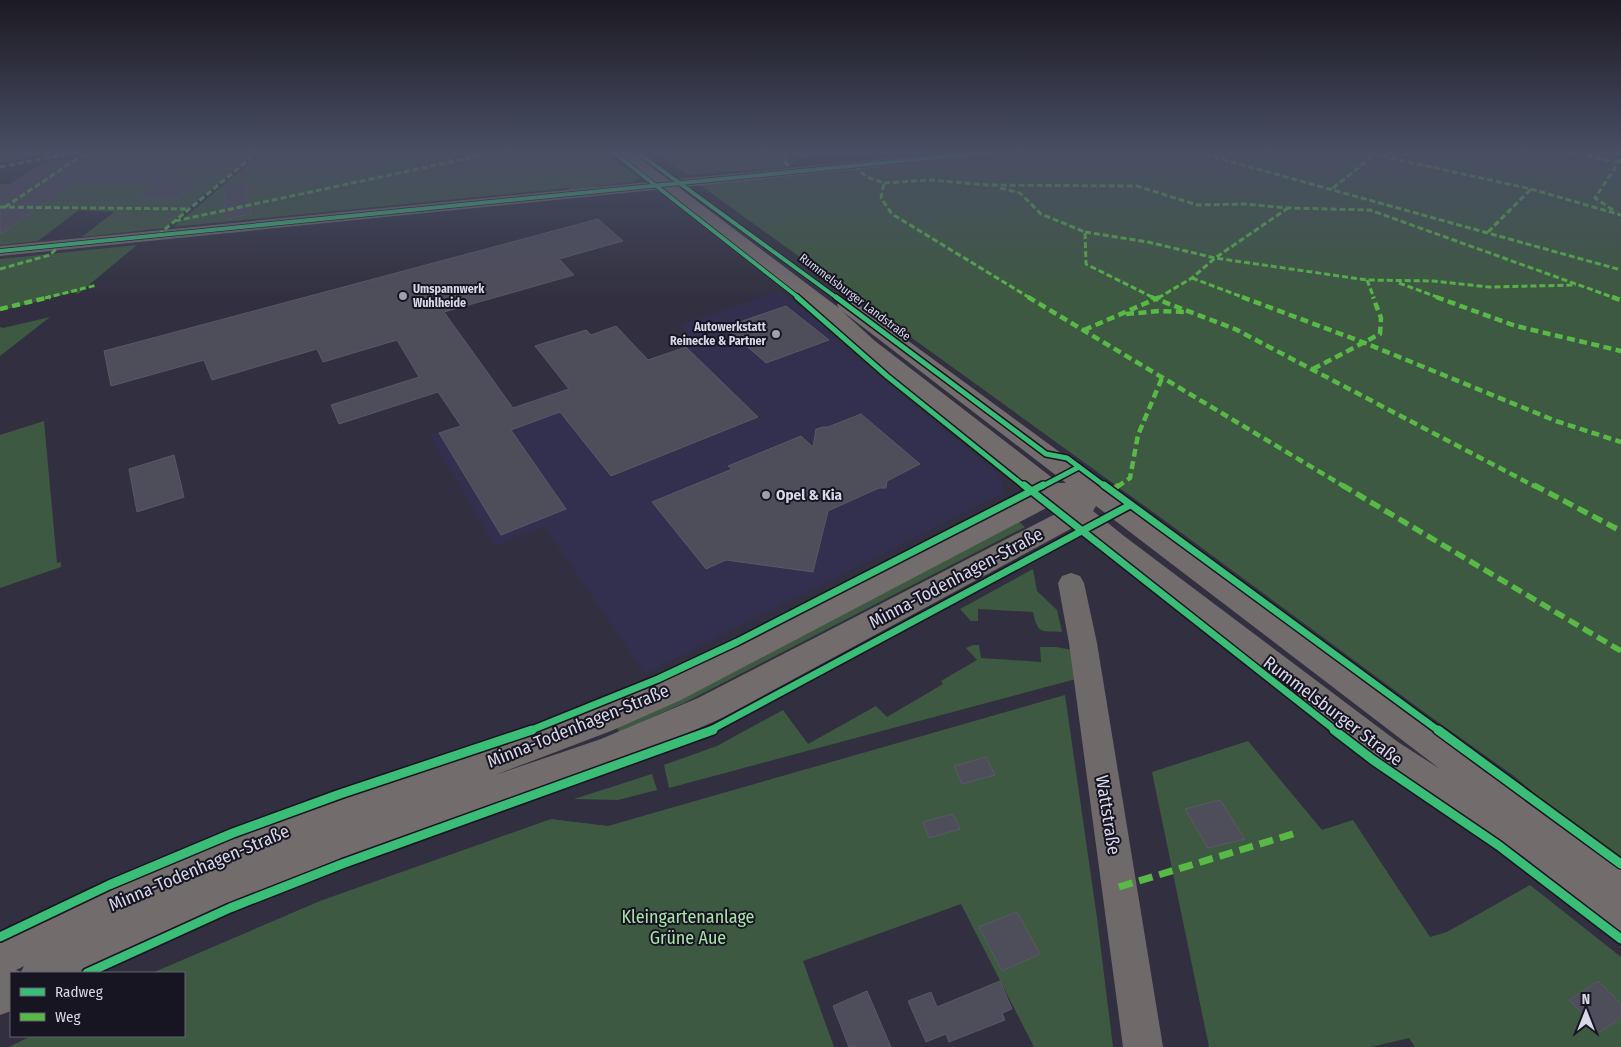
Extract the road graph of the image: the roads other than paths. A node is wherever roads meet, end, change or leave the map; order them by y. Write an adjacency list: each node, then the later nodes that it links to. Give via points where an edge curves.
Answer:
1 (496, 201): 4 (street)
2 (694, 201): 5 (main road, Rummelsburger Landstraße, via 868,346)
3 (699, 201): 5 (main road, Rummelsburger Landstraße, via 772,249)
4 (0, 251)
5 (1075, 498): 7 (main road, Rummelsburger Straße); 8 (main road, Rummelsburger Straße, via 1114,543 1386,753 1491,822); 9 (main road, Minna-Todenhagen-Straße, via 599,721 267,838 180,873); 10 (main road, Minna-Todenhagen-Straße, via 710,708 610,751 302,859 193,904)
6 (1071, 582): 11 (street, Wattstraße, via 1083,642)
7 (1621, 883)
8 (1621, 918)
9 (0, 956)
10 (44, 972)
11 (1143, 1047)

